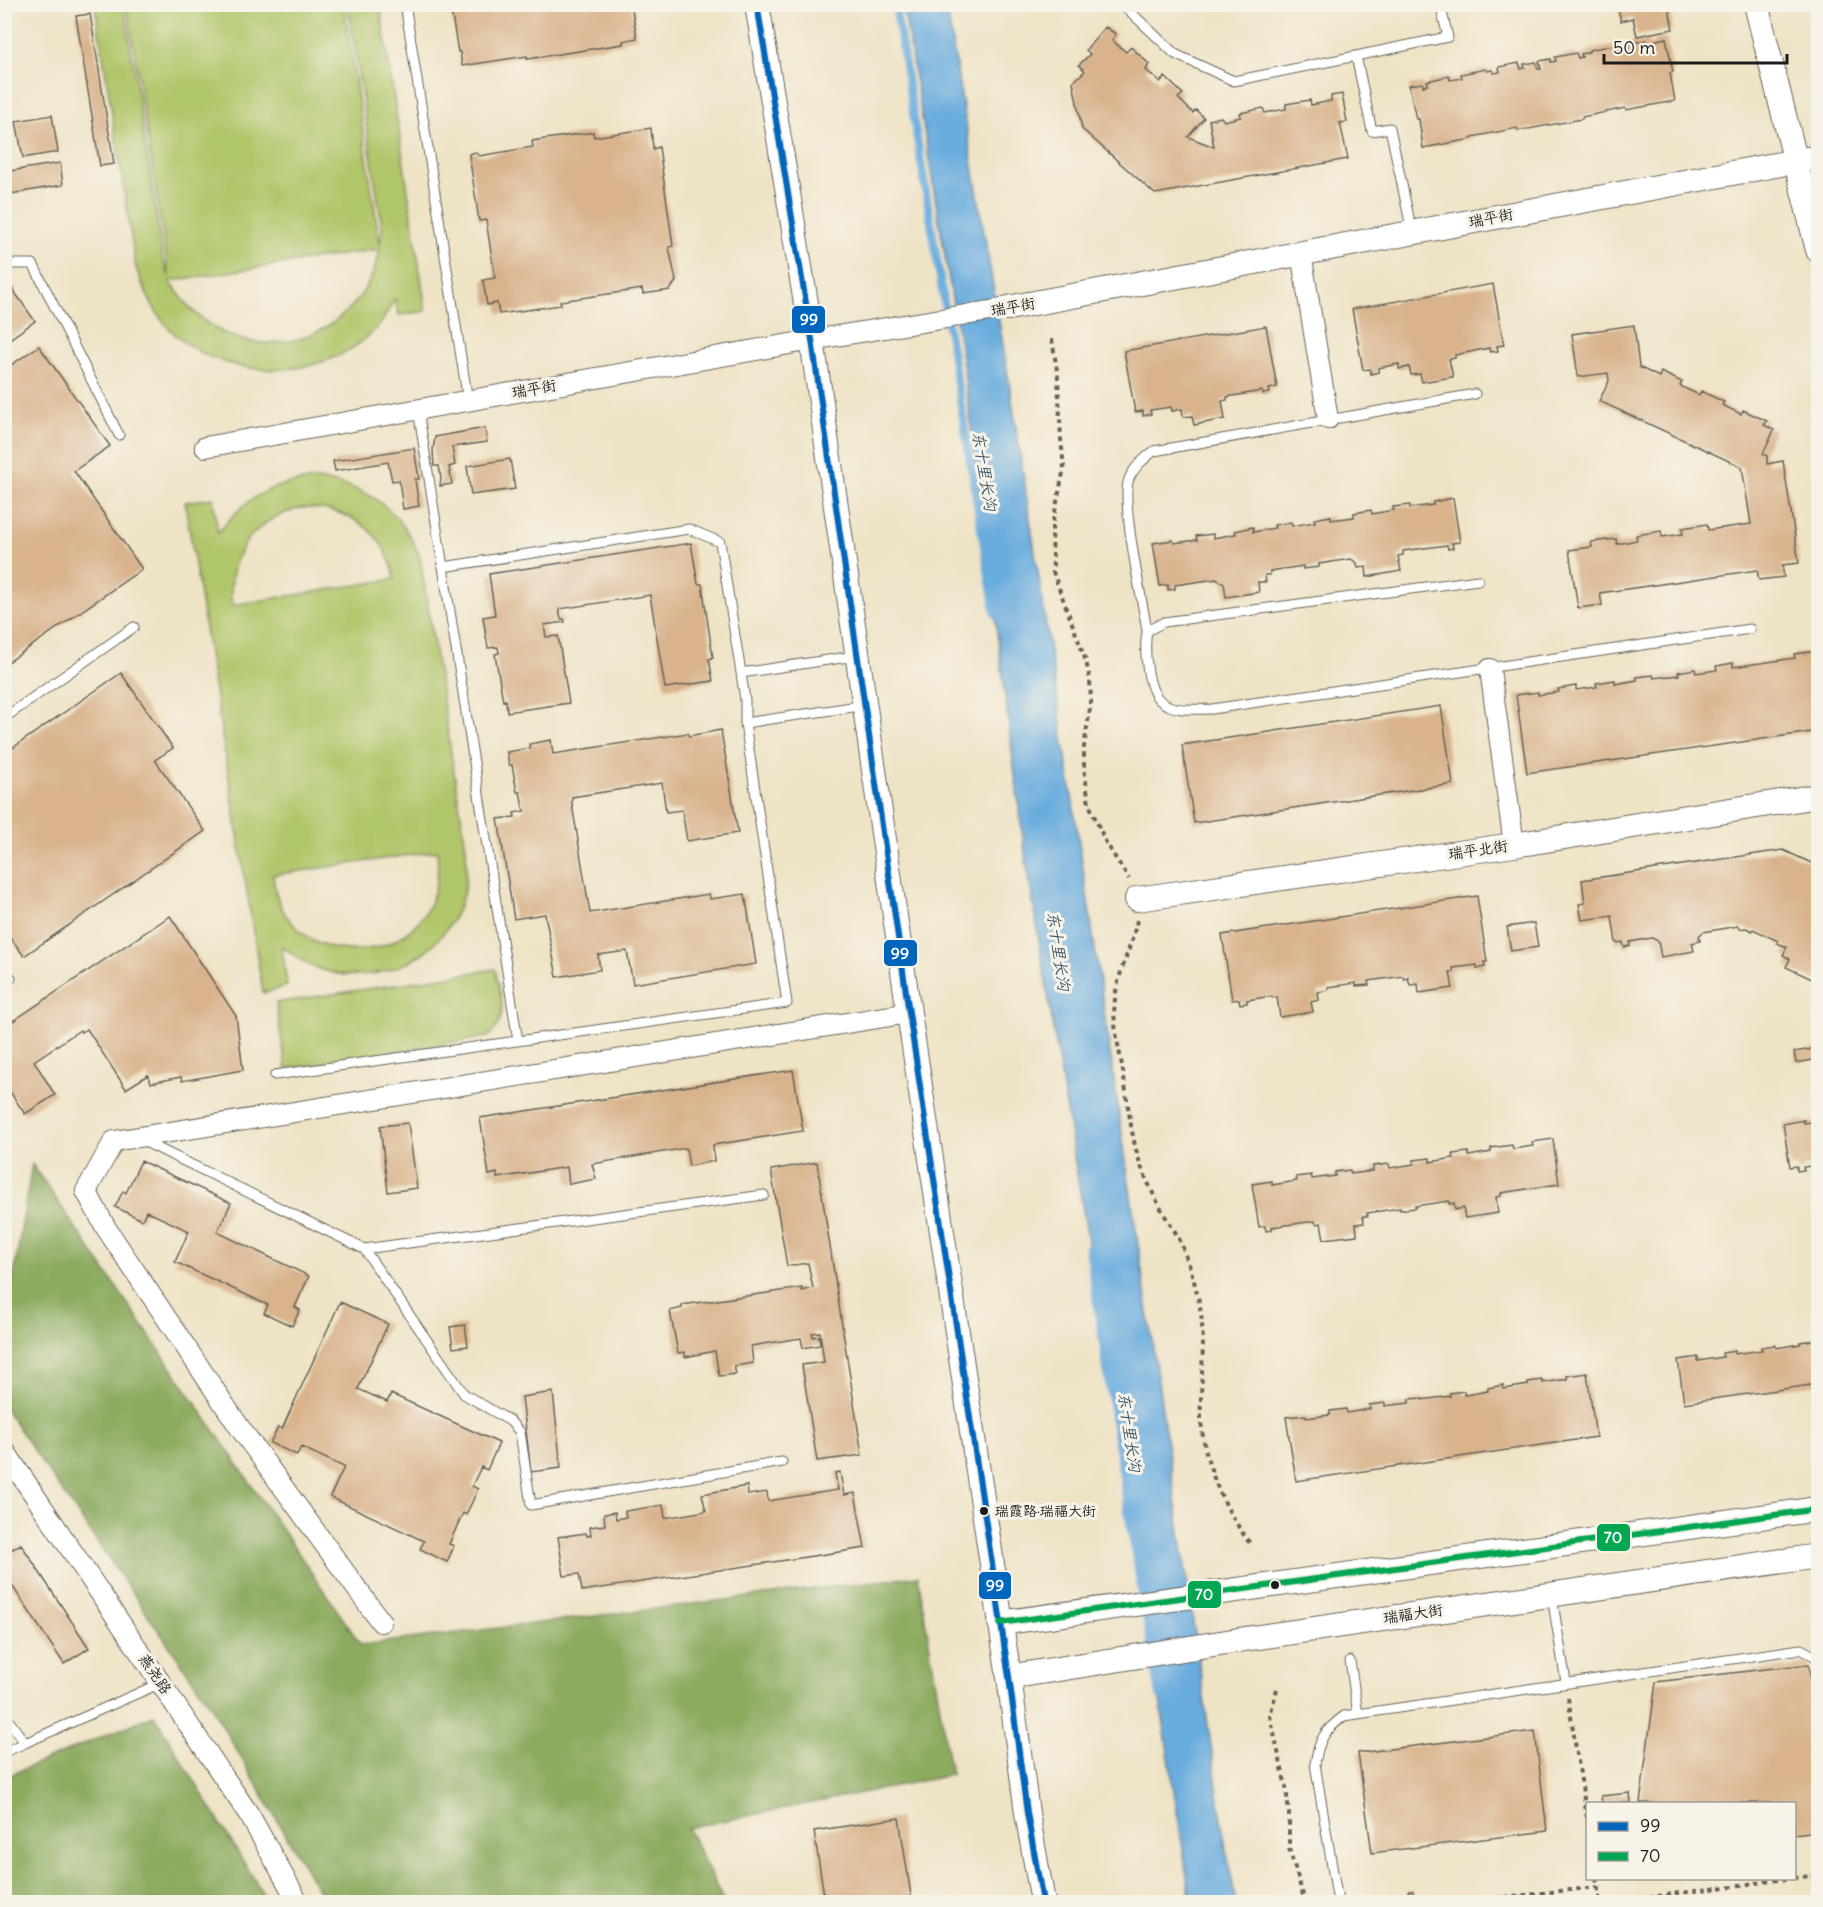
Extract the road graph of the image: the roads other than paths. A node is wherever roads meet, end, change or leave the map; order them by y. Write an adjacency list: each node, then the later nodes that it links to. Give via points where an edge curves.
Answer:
1 (405, 4): 15 (lane)
2 (757, 4): 13 (street)
3 (1122, 4): 6 (lane, via 1174,54 1234,81)
4 (1440, 4): 6 (lane, via 1448,37)
5 (1756, 4): 7 (street)
6 (1356, 56): 8 (lane, via 1372,131 1390,128)
7 (1808, 159): 8 (street, 瑞平街); 9 (street)
8 (1412, 232): 10 (street, 瑞平街)
9 (1818, 250)
10 (1301, 253): 12 (street, 瑞平街); 17 (street)
11 (4, 264): 18 (lane, via 33,264)
12 (1008, 308): 13 (street, 瑞平街)
13 (812, 340): 15 (street, 瑞平街); 25 (street)
14 (1475, 394): 17 (lane)
15 (468, 401): 16 (street, 瑞平街)
16 (418, 409): 19 (street, 瑞平街); 20 (lane)
17 (1328, 419): 24 (lane, via 1154,452 1139,463 1128,479 1126,501)
18 (118, 435)
19 (205, 447)
20 (443, 567): 27 (lane, via 689,529 720,542); 37 (lane)
21 (1478, 580): 24 (lane, via 1164,622)
22 (134, 627): 29 (lane)
23 (1750, 629): 26 (lane)
24 (1147, 631): 26 (lane, via 1147,668 1152,689 1161,702 1179,709 1212,709)
25 (858, 656): 27 (lane); 28 (street)
26 (1490, 669): 32 (street)
27 (741, 674): 30 (lane)
28 (865, 705): 30 (lane); 36 (street)
29 (4, 718)
30 (745, 723): 37 (lane, via 787,1003)
31 (1818, 796): 32 (street, 瑞平北街)
32 (1514, 844): 33 (street, 瑞平北街)
33 (1137, 899)
34 (4, 969): 35 (lane)
35 (11, 978)
36 (909, 1013): 39 (street); 48 (street)
37 (518, 1041): 38 (lane)
38 (275, 1075)
39 (137, 1137): 41 (lane); 47 (street, via 114,1141 86,1191 106,1228 240,1428)
40 (764, 1195): 41 (lane)
41 (364, 1249): 43 (lane, via 464,1394 510,1421 520,1432 531,1505)
42 (4, 1450): 53 (street, 燕尧路)
43 (782, 1462)
44 (1818, 1509): 48 (street)
45 (1818, 1556): 46 (street, 瑞福大街)
46 (1552, 1594): 51 (street, 瑞福大街); 52 (lane)
47 (381, 1622)
48 (1000, 1623): 51 (street)
49 (1818, 1658): 52 (lane, via 1801,1649)
50 (1350, 1661): 55 (lane)
51 (1009, 1677): 59 (street)
52 (1566, 1682): 55 (lane)
53 (161, 1683): 56 (lane); 58 (street, 燕尧路, via 250,1816)
54 (4, 1714): 56 (lane)
55 (1358, 1714): 60 (lane, via 1344,1716 1326,1730 1317,1748 1315,1764)
56 (25, 1743): 57 (lane)
57 (4, 1752)
58 (298, 1902)
59 (1043, 1902)
60 (1338, 1902)

